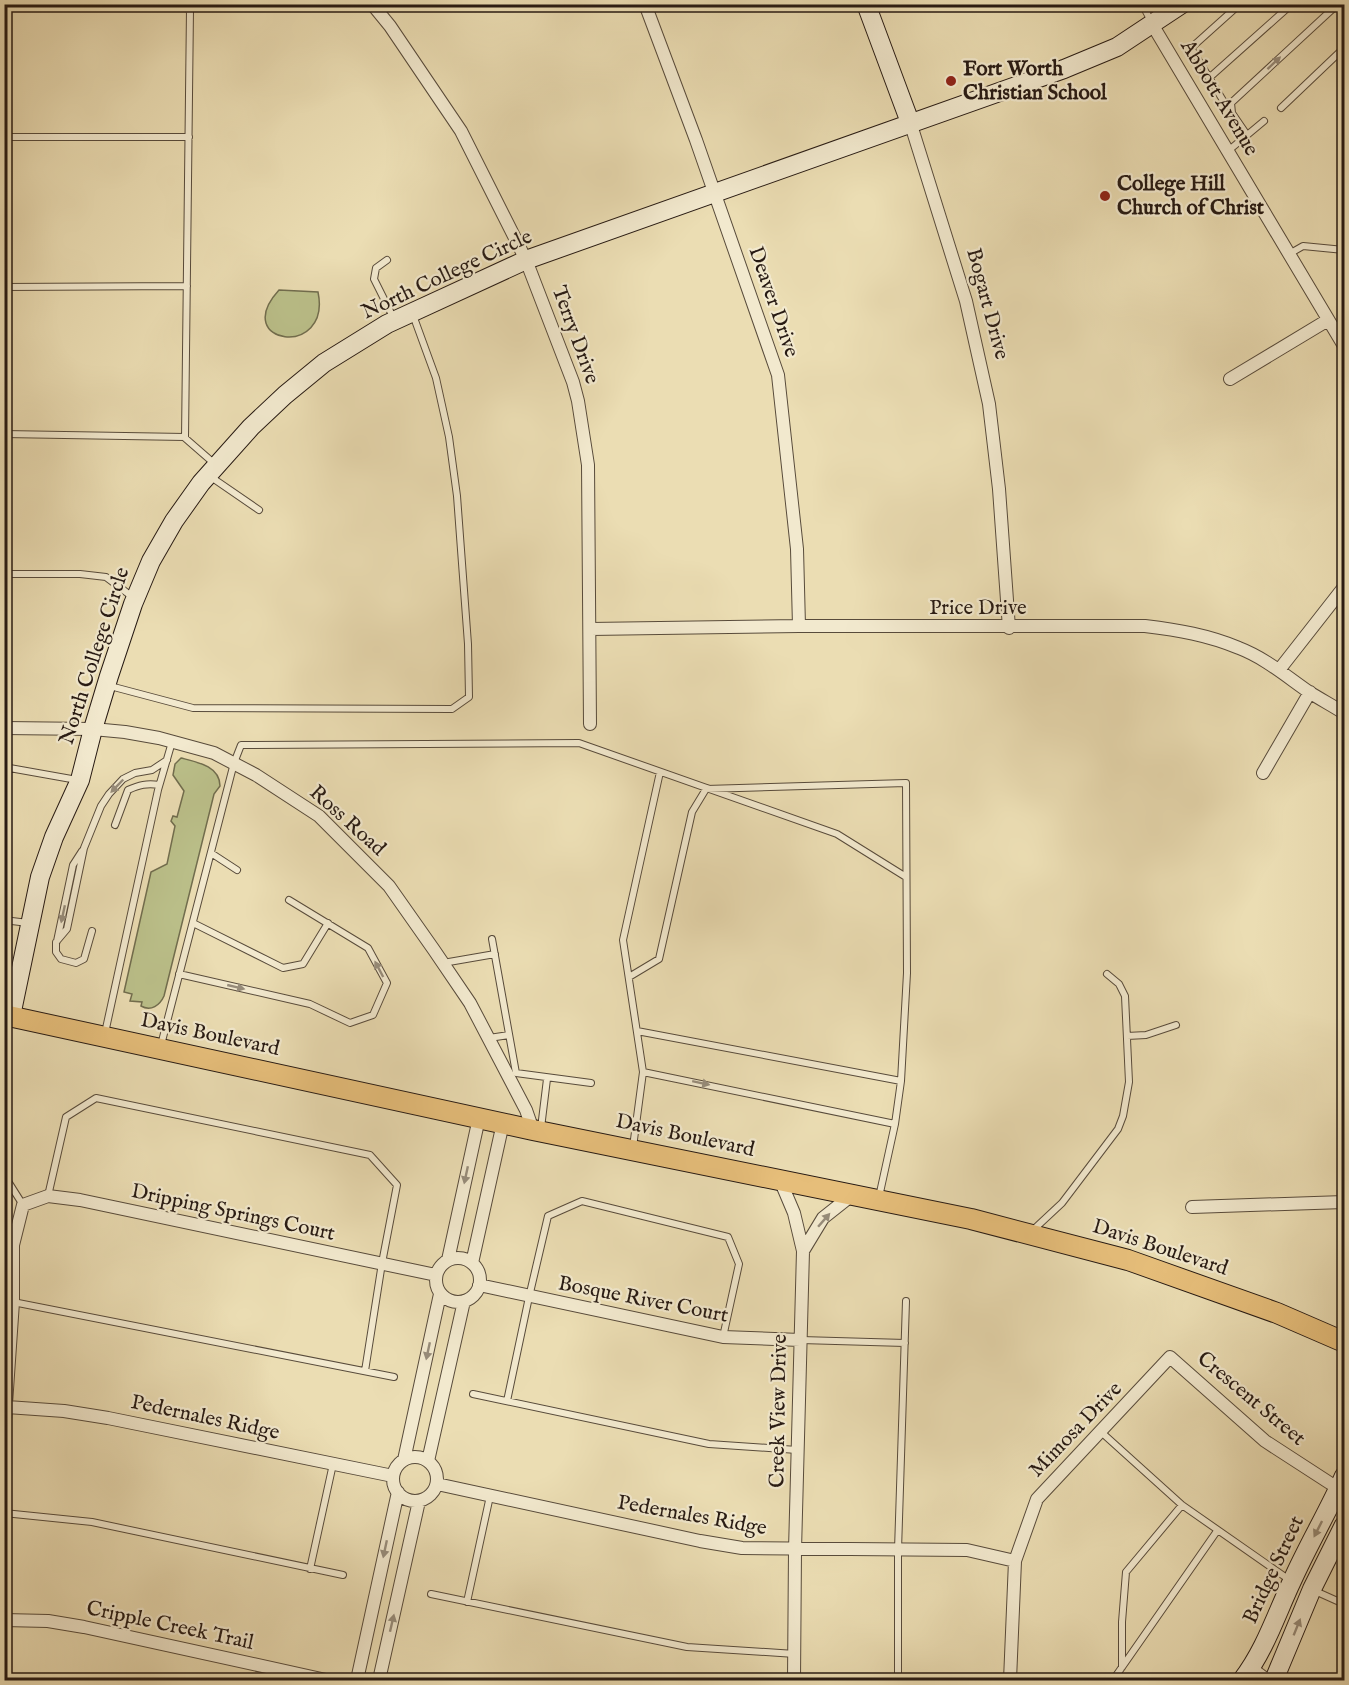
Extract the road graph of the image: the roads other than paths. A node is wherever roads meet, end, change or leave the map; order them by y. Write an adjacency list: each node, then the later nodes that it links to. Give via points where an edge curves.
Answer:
1 (167, 4): 19 (lane, via 190,9)
2 (372, 4): 25 (street, Terry Drive, via 461,131)
3 (645, 4): 21 (street, Deaver Drive)
4 (866, 4): 16 (street, Bogart Drive)
5 (1142, 4): 10 (lane)
6 (1182, 4): 10 (street, North College Circle)
7 (1240, 4): 12 (lane, via 1191,48)
8 (1292, 4): 12 (lane)
9 (1338, 4): 13 (lane, one-way to 9)
10 (1152, 24): 16 (street, North College Circle, via 1117,47); 20 (street, Abbott Avenue)
11 (1344, 48): 14 (lane)
12 (1209, 78): 13 (lane, via 1224,102)
13 (1231, 103): 17 (lane, via 1232,113)
14 (1281, 108)
15 (1264, 121): 17 (lane)
16 (911, 125): 21 (street, North College Circle); 41 (street, Bogart Drive, via 966,301 989,404)
17 (1246, 135): 20 (lane)
18 (4, 137): 19 (lane)
19 (189, 137): 26 (lane)
20 (1228, 151): 23 (street, Abbott Avenue)
21 (714, 194): 25 (street, North College Circle); 40 (street, Deaver Drive, via 778,375 797,549)
22 (1344, 250): 23 (lane, via 1302,246)
23 (1289, 254): 30 (street, Abbott Avenue)
24 (387, 260): 29 (lane, via 376,268 374,279)
25 (526, 260): 28 (street, North College Circle); 42 (street, Terry Drive, via 578,401 588,465)
26 (187, 286): 27 (lane); 34 (lane)
27 (4, 287)
28 (412, 311): 29 (street, North College Circle); 44 (lane, via 436,378 449,437 457,496 469,697 452,709 193,708)
29 (394, 320): 35 (street, North College Circle, via 324,363 285,395)
30 (1328, 320): 31 (street, Abbott Avenue); 32 (street)
31 (1344, 346)
32 (1230, 379)
33 (4, 434): 34 (lane)
34 (185, 437): 35 (lane)
35 (212, 470): 36 (lane); 39 (street, North College Circle, via 168,531)
36 (259, 510)
37 (4, 574): 39 (lane, via 106,577)
38 (1344, 588): 43 (street)
39 (135, 599): 44 (street, North College Circle)
40 (799, 626): 41 (street, Price Drive); 42 (street, Price Drive)
41 (1010, 628): 43 (street, Price Drive, via 1145,626 1181,630 1241,649)
42 (590, 629): 47 (street, Terry Drive)
43 (1279, 670): 45 (street, Price Drive)
44 (107, 685): 49 (street, North College Circle)
45 (1310, 692): 46 (street, Price Drive); 55 (street)
46 (1344, 713)
47 (590, 724)
48 (4, 728): 49 (street, Ross Road)
49 (93, 729): 50 (street, Ross Road); 57 (street, North College Circle)
50 (172, 741): 51 (lane); 52 (street, Ross Road)
51 (167, 760): 58 (lane); 69 (lane, one-way to 69, via 152,770 129,775 101,806 84,848 68,929 56,942 61,960 84,960)
52 (234, 763): 54 (lane, via 241,746 579,743); 61 (lane); 72 (street, Ross Road, via 319,816 389,886)
53 (6, 767): 56 (lane); 57 (lane)
54 (660, 772): 59 (lane); 75 (lane, via 623,940)
55 (1263, 773)
56 (4, 778)
57 (80, 780): 68 (street, North College Circle, via 43,867)
58 (159, 785): 60 (lane, via 150,783 128,790); 80 (lane)
59 (706, 789): 63 (lane, via 837,834); 63 (lane, via 906,783); 75 (lane, via 692,812 659,959)
60 (115, 825)
61 (211, 853): 62 (lane); 66 (lane)
62 (237, 870)
63 (906, 877): 86 (lane, via 907,973)
64 (289, 900): 67 (lane)
65 (4, 920): 68 (lane)
66 (193, 923): 67 (lane, via 283,968 303,964); 73 (lane)
67 (328, 923): 73 (lane, one-way to 67, via 310,1004 350,1023 373,1015 387,983 368,948)
68 (29, 924): 76 (street, North College Circle)
69 (92, 931)
70 (492, 939): 71 (lane)
71 (495, 954): 72 (lane); 79 (lane)
72 (443, 963): 82 (street, Ross Road)
73 (179, 974): 83 (lane)
74 (1107, 974): 81 (lane, via 1125,996)
75 (628, 977): 78 (lane)
76 (8, 1016): 80 (main road, Davis Boulevard)
77 (1176, 1025): 81 (lane, via 1146,1035)
78 (637, 1031): 84 (lane); 86 (lane)
79 (509, 1035): 82 (lane); 85 (lane, via 516,1073)
80 (104, 1036): 83 (main road, Davis Boulevard)
81 (1127, 1036): 101 (lane, via 1129,1082 1118,1128 1062,1203)
82 (488, 1038): 91 (street, Ross Road)
83 (160, 1049): 88 (main road, Davis Boulevard)
84 (643, 1072): 90 (lane, one-way to 90); 92 (lane)
85 (548, 1079): 87 (lane); 91 (lane)
86 (901, 1081): 90 (lane)
87 (591, 1083)
88 (479, 1118): 89 (main road, Davis Boulevard); 103 (street, one-way to 103)
89 (503, 1124): 91 (main road, Davis Boulevard); 105 (street)
90 (896, 1124): 97 (lane)
91 (537, 1131): 92 (main road, Davis Boulevard)
92 (632, 1150): 94 (main road, Davis Boulevard)
93 (4, 1175): 99 (lane)
94 (780, 1180): 95 (main road, Davis Boulevard); 102 (street, Creek View Drive, via 794,1213)
95 (852, 1195): 97 (main road, Davis Boulevard); 102 (street, Creek View Drive, one-way to 95, via 823,1218)
96 (48, 1196): 99 (street, Dripping Springs Court); 104 (street, Dripping Springs Court); 104 (lane, via 66,1117 96,1098 370,1155 397,1185)
97 (878, 1200): 101 (main road, Davis Boulevard)
98 (1344, 1202): 100 (street)
99 (23, 1205): 112 (street, via 13,1245)
100 (1192, 1207)
101 (1029, 1234): 115 (main road, Davis Boulevard, via 1128,1260)
102 (803, 1251): 114 (street, Creek View Drive)
103 (448, 1260): 105 (street, via 463,1258); 106 (street)
104 (382, 1263): 106 (street, Dripping Springs Court); 118 (lane)
105 (472, 1263): 107 (street, via 478,1271)
106 (436, 1275): 108 (street)
107 (479, 1285): 109 (street, Bosque River Court); 110 (street)
108 (440, 1294): 110 (street, via 451,1301); 126 (street, one-way to 126)
109 (529, 1297): 113 (street, Bosque River Court); 113 (lane, via 548,1216 582,1201 728,1237 739,1264); 121 (lane)
110 (464, 1301): 127 (street)
111 (906, 1301): 116 (lane)
112 (13, 1302): 118 (lane); 122 (street)
113 (723, 1337): 114 (street, Bosque River Court)
114 (800, 1340): 116 (lane); 125 (street, Creek View Drive)
115 (1344, 1341)
116 (905, 1342): 140 (lane)
117 (1170, 1357): 123 (street, Mimosa Drive); 130 (street, Crescent Street, via 1265,1441)
118 (365, 1371): 119 (lane)
119 (394, 1377)
120 (473, 1394): 121 (lane)
121 (507, 1401): 125 (lane, via 708,1444)
122 (7, 1407): 124 (street); 128 (street, Pedernales Ridge, via 108,1418)
123 (1100, 1431): 135 (lane); 141 (street, Mimosa Drive, via 1037,1499)
124 (4, 1432)
125 (798, 1450): 139 (street, Creek View Drive)
126 (404, 1460): 127 (street, via 419,1457); 129 (street)
127 (428, 1461): 131 (street, via 436,1472)
128 (333, 1464): 129 (street, Pedernales Ridge); 142 (lane)
129 (393, 1476): 132 (street)
130 (1342, 1483): 144 (street, Bridge Street, one-way to 144)
131 (437, 1484): 133 (street, Pedernales Ridge); 134 (street, via 432,1493)
132 (398, 1492): 134 (street); 154 (street, one-way to 154)
133 (490, 1496): 139 (street, Pedernales Ridge, via 700,1541 742,1548); 147 (lane)
134 (419, 1501): 155 (street, one-way to 134)
135 (1182, 1505): 138 (lane); 151 (lane, via 1126,1572)
136 (4, 1513): 142 (lane, via 92,1522)
137 (1344, 1525): 145 (street, Bridge Street)
138 (1217, 1531): 144 (lane); 151 (lane)
139 (795, 1550): 140 (street, Pedernales Ridge); 150 (street, Creek View Drive)
140 (898, 1550): 141 (street, Pedernales Ridge, via 967,1550); 157 (lane)
141 (1015, 1561): 158 (street, Mimosa Drive)
142 (310, 1569): 143 (lane)
143 (343, 1575)
144 (1291, 1581): 152 (street, Bridge Street, via 1270,1633)
145 (1312, 1590): 148 (lane); 161 (street, Bridge Street, one-way to 145)
146 (431, 1594): 147 (lane)
147 (467, 1602): 150 (lane, via 687,1647)
148 (1344, 1604)
149 (4, 1620): 153 (street, Cripple Creek Trail, via 84,1627)
150 (795, 1654): 156 (street, Creek View Drive)
151 (1122, 1666): 159 (lane)
152 (1246, 1674): 160 (street)
153 (326, 1680)
154 (357, 1680)
155 (379, 1680)
156 (794, 1680)
157 (898, 1680)
158 (1010, 1680)
159 (1113, 1680)
160 (1267, 1680)
161 (1274, 1680)

